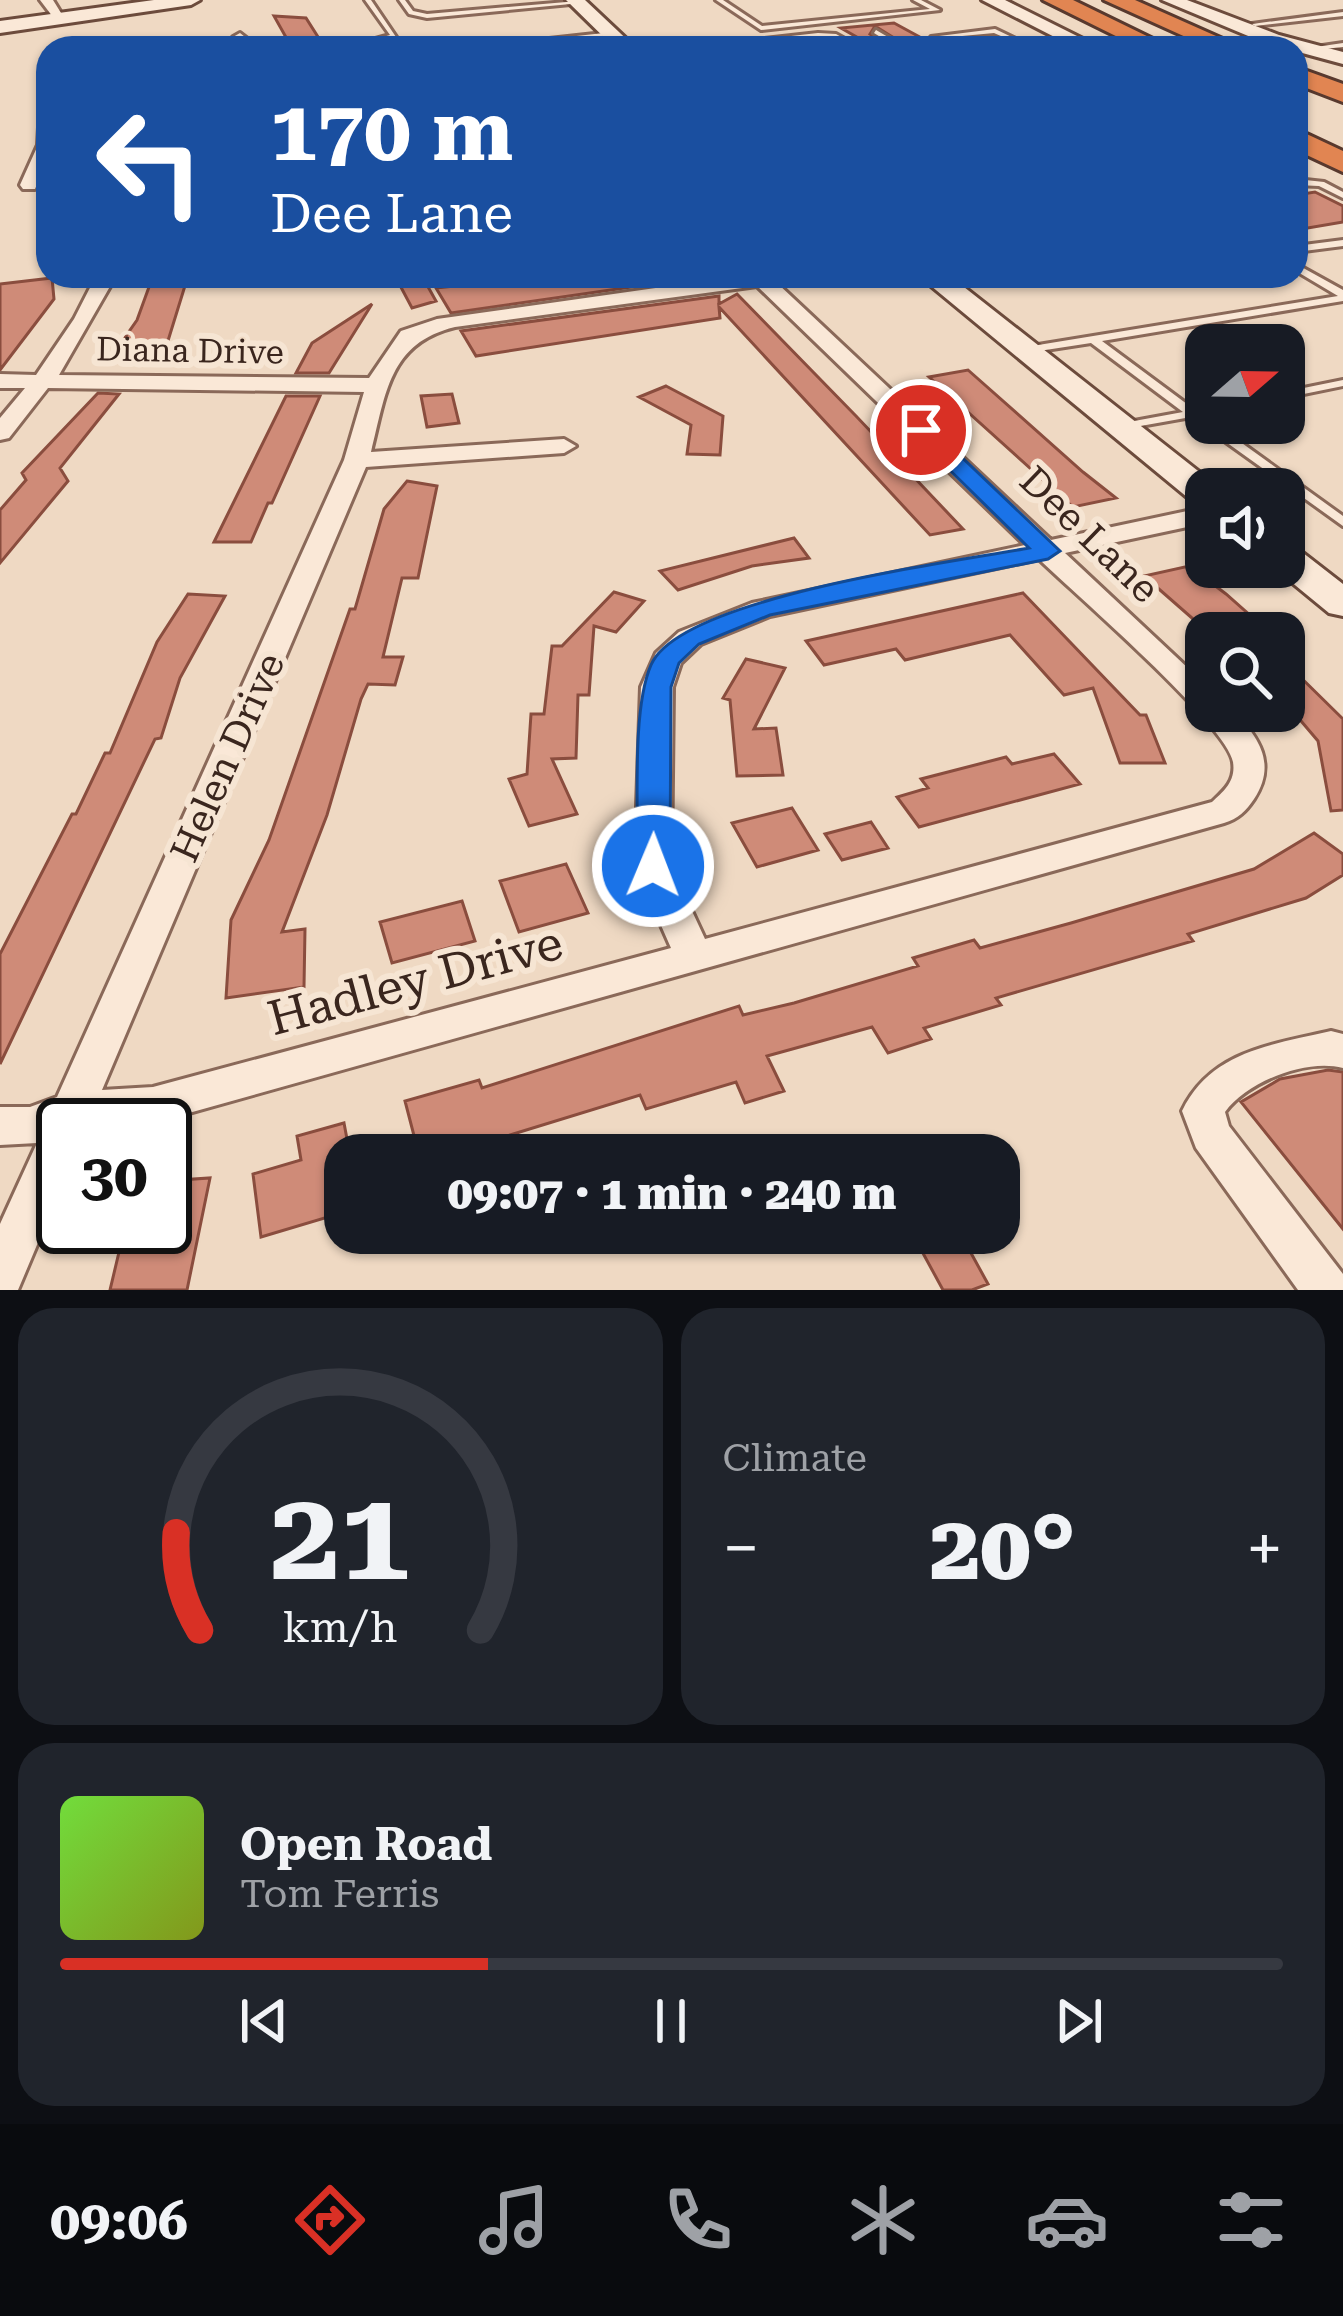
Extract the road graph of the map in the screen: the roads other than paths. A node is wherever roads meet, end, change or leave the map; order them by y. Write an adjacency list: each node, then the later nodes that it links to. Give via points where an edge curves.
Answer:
1 (136, 0): 16 (main road)
2 (191, 0): 16 (main road)
3 (368, 0): 21 (lane)
4 (404, 0): 15 (lane, via 411,14 427,16)
5 (520, 0): 15 (lane)
6 (719, 0): 7 (lane, via 761,28 937,10)
7 (916, 0)
8 (991, 0): 26 (main road)
9 (1031, 0): 27 (highway)
10 (1054, 0): 28 (highway)
11 (1115, 0): 29 (highway)
12 (1171, 0): 30 (main road)
13 (1195, 0): 19 (main road)
14 (576, 2): 15 (lane); 22 (main road)
15 (529, 8)
16 (54, 10): 18 (main road)
17 (1343, 14): 19 (lane)
18 (0, 23)
19 (1256, 24): 31 (main road)
20 (875, 32): 23 (lane)
21 (394, 36)
22 (613, 36)
23 (882, 36)
24 (944, 36): 25 (lane)
25 (1006, 36)
26 (1066, 36)
27 (1100, 36)
28 (1134, 36)
29 (1203, 36)
30 (1243, 36)
31 (1295, 36)
32 (1308, 40): 33 (main road)
33 (1340, 50): 34 (main road)
34 (1308, 61)
35 (1308, 69): 36 (highway)
36 (1343, 89)
37 (1308, 114): 38 (highway)
38 (1343, 130)
39 (1308, 147): 40 (highway)
40 (1343, 164)
41 (1308, 183): 42 (lane)
42 (1343, 195)
43 (1343, 243): 44 (lane)
44 (1308, 248)
45 (1308, 274): 50 (lane)
46 (101, 288): 54 (street)
47 (693, 288): 56 (street, Helen Drive, via 428,327 398,346)
48 (779, 288): 68 (street, Dee Lane)
49 (948, 288): 52 (main road)
50 (1343, 296): 51 (lane)
51 (1093, 339): 52 (lane); 58 (lane)
52 (1026, 350): 60 (main road)
53 (0, 381): 54 (street, Diana Drive)
54 (43, 381): 56 (street, Diana Drive); 61 (street)
55 (1343, 383): 57 (lane)
56 (378, 385): 64 (street, Helen Drive)
57 (1305, 391)
58 (1185, 402)
59 (1185, 415): 60 (lane)
60 (1122, 427): 65 (main road)
61 (0, 434)
62 (1235, 444): 67 (lane)
63 (564, 446): 64 (street)
64 (356, 460): 75 (street, Helen Drive)
65 (1185, 477)
66 (1185, 520): 68 (street)
67 (1343, 522)
68 (1048, 551): 71 (street, Dee Lane); 73 (street, via 762,608 690,638 667,660 657,687 653,866)
69 (1305, 574): 70 (main road)
70 (1343, 604)
71 (1185, 684)
72 (1232, 732): 73 (street, Hadley Drive, via 1249,753 1251,776 1224,811)
73 (694, 956): 76 (street, Hadley Drive)
74 (1343, 1051): 81 (street, via 1226,1078 1203,1111 1211,1136)
75 (77, 1098)
76 (178, 1098)
77 (36, 1125): 78 (street, Hadley Drive)
78 (0, 1126)
79 (36, 1194): 80 (street, Helen Drive)
80 (0, 1277)
81 (1326, 1290)

